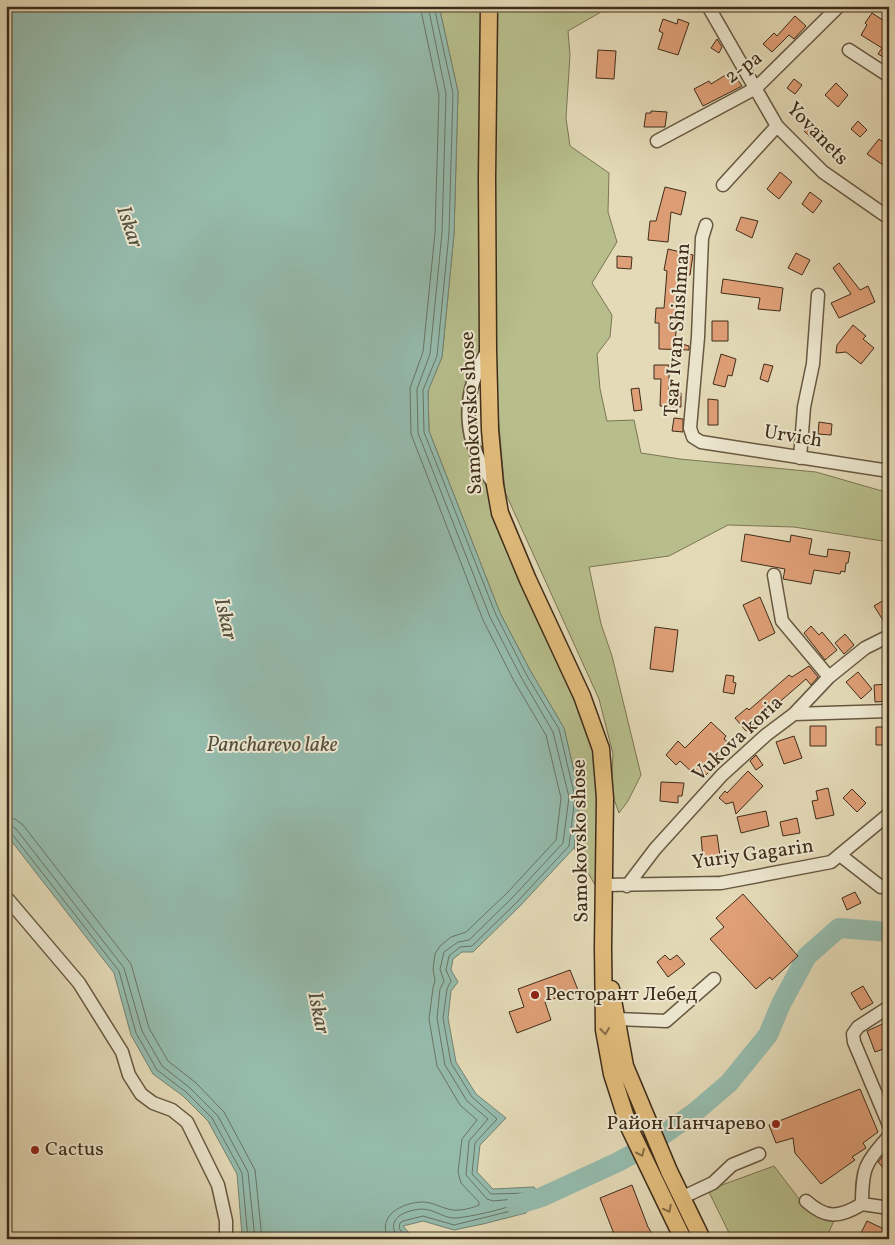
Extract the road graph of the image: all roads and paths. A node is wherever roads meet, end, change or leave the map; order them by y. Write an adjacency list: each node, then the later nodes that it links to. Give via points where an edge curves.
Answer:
1 (489, 6): 23 (main road, Samokovsko shose, via 488,350 495,485 500,513 582,696 600,749 605,798)
2 (708, 6): 6 (street, Yovanets)
3 (839, 6): 6 (street, 2-ра)
4 (849, 50): 5 (street)
5 (889, 76)
6 (756, 88): 7 (street, Yovanets); 8 (street, 2-ра)
7 (777, 126): 9 (street); 10 (street, Yovanets, via 823,172)
8 (657, 142)
9 (723, 185)
10 (889, 218)
11 (706, 225): 13 (street, Tsar Ivan Shishman, via 702,238 690,428)
12 (818, 295): 14 (street, via 813,364 804,407)
13 (693, 437): 14 (street, Urvich, via 701,442)
14 (800, 458): 15 (street, Urvich)
15 (889, 471)
16 (774, 575): 18 (street, via 782,621)
17 (889, 636): 18 (street, Vukova koria, via 865,648)
18 (829, 677): 20 (street, Vukova koria)
19 (889, 711): 20 (street)
20 (794, 714): 24 (street, Vukova koria, via 722,775)
21 (889, 814): 22 (street, Yuriy Gagarin)
22 (840, 855): 24 (street, Yuriy Gagarin, via 831,862 720,883); 25 (street)
23 (604, 885): 24 (street, Yuriy Gagarin); 27 (main road, Samokovsko shose)
24 (627, 886)
25 (881, 887)
26 (6, 896): 38 (street, via 79,983 122,1052 129,1075 141,1094 187,1122 218,1184 226,1221)
27 (603, 947): 30 (main road, Samokovsko shose); 39 (main road, Samokovsko shose, one-way to 39, via 604,1030 612,1074 630,1128)
28 (714, 979): 30 (street, via 666,1021)
29 (889, 1006): 31 (street, via 853,1034)
30 (617, 1020): 34 (main road, Samokovsko shose, via 625,1066)
31 (889, 1125)
32 (889, 1136): 36 (street, via 870,1157 863,1171)
33 (759, 1154): 34 (street, via 732,1165 713,1182)
34 (681, 1198): 40 (main road, Samokovsko shose)
35 (806, 1201): 36 (street, via 824,1213 836,1214 847,1213)
36 (862, 1204): 37 (street)
37 (889, 1208)
38 (226, 1239)
39 (682, 1239)
40 (702, 1239)

